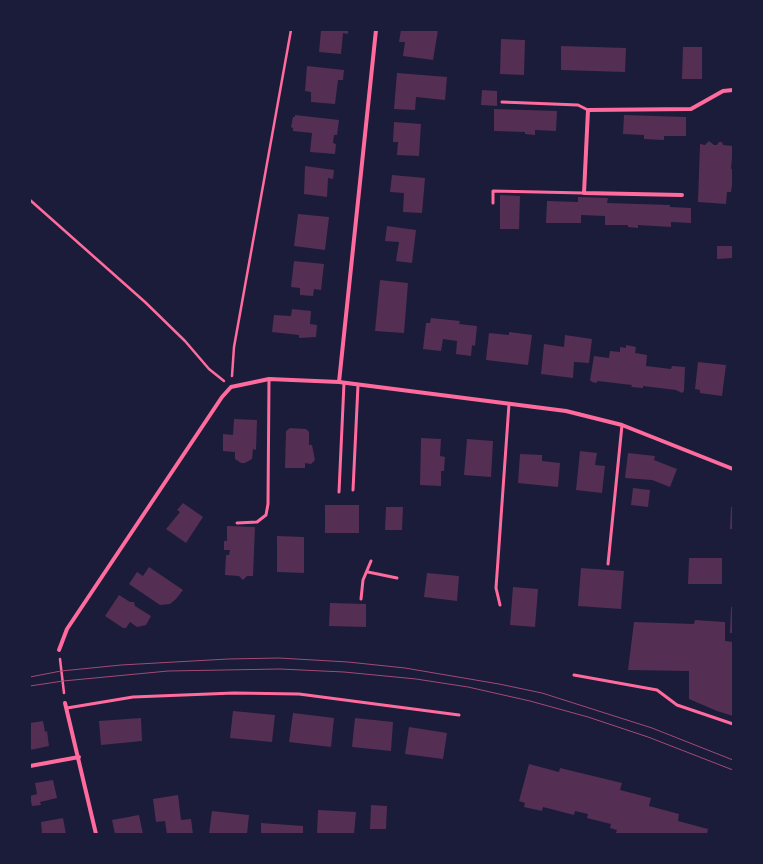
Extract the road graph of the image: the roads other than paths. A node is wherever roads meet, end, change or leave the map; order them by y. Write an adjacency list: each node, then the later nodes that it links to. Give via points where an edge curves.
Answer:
1 (376, 30): 9 (street)
2 (733, 90): 4 (street, via 723,91 691,109)
3 (502, 102): 4 (lane, via 578,105)
4 (588, 110): 5 (street)
5 (584, 193): 6 (street); 7 (lane, via 493,191)
6 (682, 196)
7 (493, 203)
8 (269, 379): 9 (street); 16 (lane, via 266,516 257,522); 23 (street, via 231,386 67,629)
9 (341, 382): 10 (street); 15 (lane)
10 (358, 385): 11 (street); 14 (lane)
11 (509, 404): 12 (street, via 566,411); 22 (lane, via 496,588)
12 (622, 424): 13 (street); 18 (lane)
13 (733, 469)
14 (353, 490)
15 (340, 492)
16 (237, 523)
17 (371, 561): 19 (lane)
18 (608, 564)
19 (368, 572): 20 (lane); 21 (lane, via 363,580)
20 (397, 578)
21 (361, 599)
22 (500, 605)
23 (58, 650)
24 (574, 675): 28 (lane, via 657,690 677,705)
25 (65, 703): 26 (street)
26 (67, 708): 27 (lane, via 133,697 234,693 299,694); 29 (street)
27 (459, 715)
28 (733, 724)
29 (79, 757): 30 (street); 31 (street)
30 (30, 766)
31 (96, 834)

